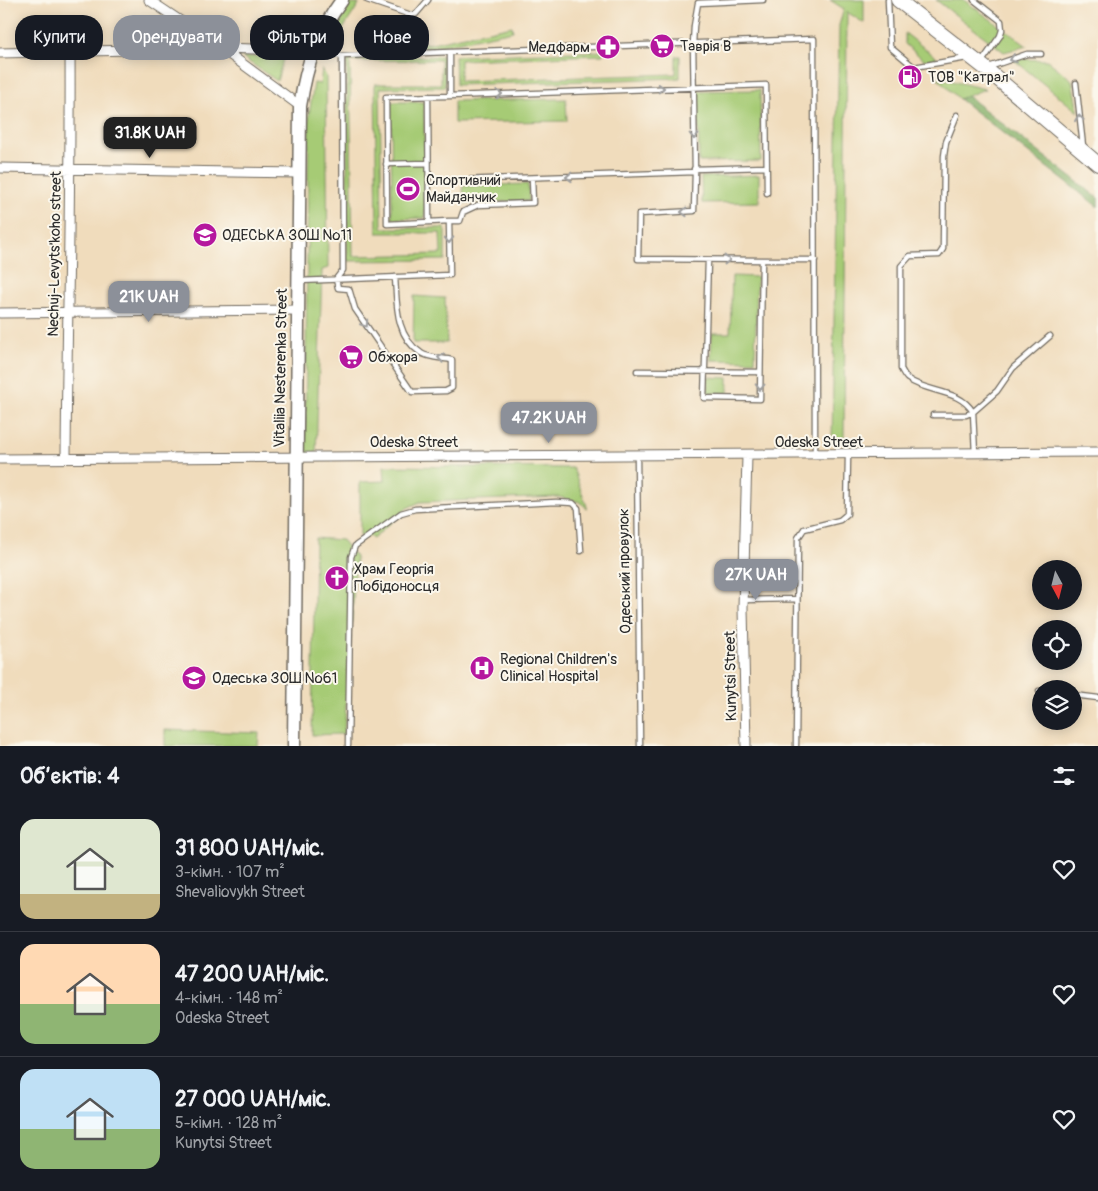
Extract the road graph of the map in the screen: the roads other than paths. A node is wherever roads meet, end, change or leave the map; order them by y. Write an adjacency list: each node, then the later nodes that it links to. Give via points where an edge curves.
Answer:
1 (149, 0): 9 (street)
2 (342, 0): 10 (main road, Vitaliia Nesterenka Street)
3 (367, 0): 4 (lane, via 411,15 416,14)
4 (428, 0)
5 (763, 0): 11 (lane, via 698,3)
6 (888, 0): 21 (lane, via 890,47 914,67)
7 (898, 0): 21 (main road)
8 (974, 0): 21 (lane, via 1001,21 1002,30)
9 (172, 15)
10 (331, 15)
11 (693, 44): 13 (lane); 23 (lane); 44 (lane, via 814,40)
12 (15, 52): 14 (street)
13 (450, 52): 16 (lane); 25 (lane)
14 (0, 53)
15 (1041, 54): 21 (lane, one-way to 21)
16 (344, 56)
17 (70, 60): 34 (street, Nechuj-Levyts'koho street)
18 (237, 60): 26 (street)
19 (309, 60): 26 (main road, Vitaliia Nesterenka Street)
20 (342, 60): 46 (lane, via 343,270)
21 (979, 63): 28 (main road)
22 (1076, 83): 28 (lane, one-way to 22)
23 (694, 87): 25 (lane, one-way to 23); 32 (lane, via 766,85); 35 (lane, one-way to 35)
24 (428, 96): 25 (lane); 29 (lane); 30 (lane, via 386,97)
25 (450, 96)
26 (300, 106): 36 (main road, Vitaliia Nesterenka Street)
27 (957, 115): 55 (lane, via 944,156 943,250 939,255 910,256 901,266 900,369 908,379 960,399)
28 (1084, 152): 31 (main road)
29 (428, 163): 30 (lane); 41 (lane)
30 (386, 164): 41 (lane, via 387,224)
31 (1098, 164)
32 (766, 167): 35 (lane); 39 (lane)
33 (0, 168): 34 (street)
34 (71, 169): 36 (street); 49 (street, Nechuj-Levyts'koho street)
35 (694, 170): 37 (lane, one-way to 37); 42 (lane, one-way to 42, via 694,212 639,214 638,259)
36 (299, 173): 47 (main road, Vitaliia Nesterenka Street)
37 (532, 178): 38 (lane); 40 (lane, via 533,203 478,205 463,212 460,221)
38 (461, 180)
39 (767, 193)
40 (449, 221): 41 (lane); 45 (lane, one-way to 45, via 450,275)
41 (429, 222)
42 (708, 260): 43 (lane, one-way to 43); 53 (lane)
43 (762, 260): 44 (lane); 54 (lane)
44 (815, 260): 62 (lane)
45 (395, 277): 46 (lane); 46 (lane, one-way to 45, via 338,288 349,289 356,309 412,392 446,391 452,388 452,360 421,354 411,343 398,322)
46 (336, 279): 47 (lane)
47 (298, 281): 48 (main road, Vitaliia Nesterenka Street)
48 (298, 310): 49 (street); 59 (main road, Vitaliia Nesterenka Street)
49 (67, 312): 50 (street); 64 (street, Nechuj-Levyts'koho street)
50 (0, 313)
51 (1050, 336): 55 (lane, via 1013,368 997,391)
52 (637, 371): 53 (lane)
53 (705, 371): 54 (lane); 54 (lane, one-way to 53, via 760,399 741,399 704,398)
54 (760, 372)
55 (974, 412): 56 (lane); 58 (lane)
56 (933, 415)
57 (1098, 452): 58 (street, Odeska Street)
58 (975, 454): 63 (street, Odeska Street)
59 (297, 456): 60 (street, Odeska Street); 64 (street, Odeska Street); 71 (main road, Vitaliia Nesterenka Street)
60 (636, 456): 61 (street, Odeska Street); 73 (lane, Одеський провулок)
61 (746, 456): 62 (street, Odeska Street); 67 (street, Kunytsi Street)
62 (815, 456): 63 (street, Odeska Street)
63 (848, 456): 68 (lane, via 847,514 840,520 804,529 798,535)
64 (66, 458): 65 (street, Odeska Street)
65 (0, 459)
66 (581, 551): 72 (lane, via 578,508 573,503 556,502 415,509 401,513 355,546 352,557)
67 (744, 600): 68 (lane); 74 (street, Kunytsi Street)
68 (797, 600): 75 (lane)
69 (1082, 696): 70 (lane)
70 (1098, 698)
71 (294, 746)
72 (348, 746)
73 (640, 746)
74 (746, 746)
75 (796, 746)

